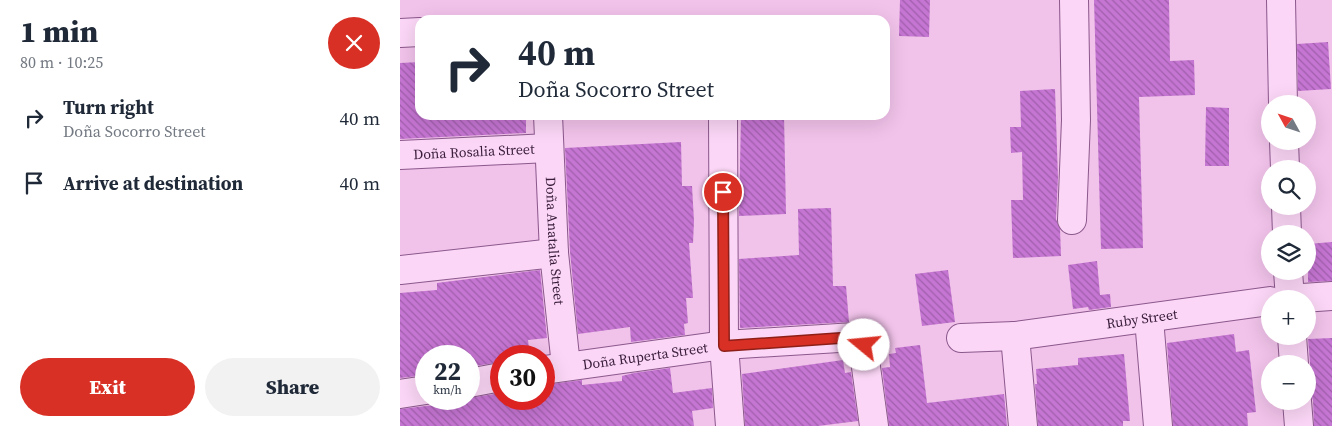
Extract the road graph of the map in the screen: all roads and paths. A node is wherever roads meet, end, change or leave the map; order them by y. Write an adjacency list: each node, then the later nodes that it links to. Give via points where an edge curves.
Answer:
1 (1074, 0): 10 (street, via 1076,120)
2 (1281, 0): 5 (street)
3 (415, 32): 4 (street)
4 (400, 33)
5 (1283, 95)
6 (548, 120): 8 (street, Doña Anatalia Street)
7 (723, 120): 20 (street)
8 (548, 148): 9 (street, Doña Rosalia Street); 11 (street, Doña Anatalia Street)
9 (400, 156)
10 (1072, 220)
11 (554, 253): 12 (street); 19 (street, Doña Anatalia Street)
12 (400, 270)
13 (1332, 296): 14 (street)
14 (1316, 297)
15 (1261, 302): 16 (street, Ruby Street)
16 (1149, 319): 17 (street, Ruby Street); 28 (street)
17 (1015, 336): 18 (street, Ruby Street); 27 (street)
18 (961, 338)
19 (555, 345)
20 (724, 346): 21 (street, Doña Ruperta Street); 25 (street); 26 (street, Doña Ruperta Street, via 860,339 864,345)
21 (555, 368)
22 (415, 392): 23 (street)
23 (400, 394)
24 (1298, 410): 29 (street)
25 (730, 426)
26 (874, 426)
27 (1023, 426)
28 (1158, 426)
29 (1299, 426)

